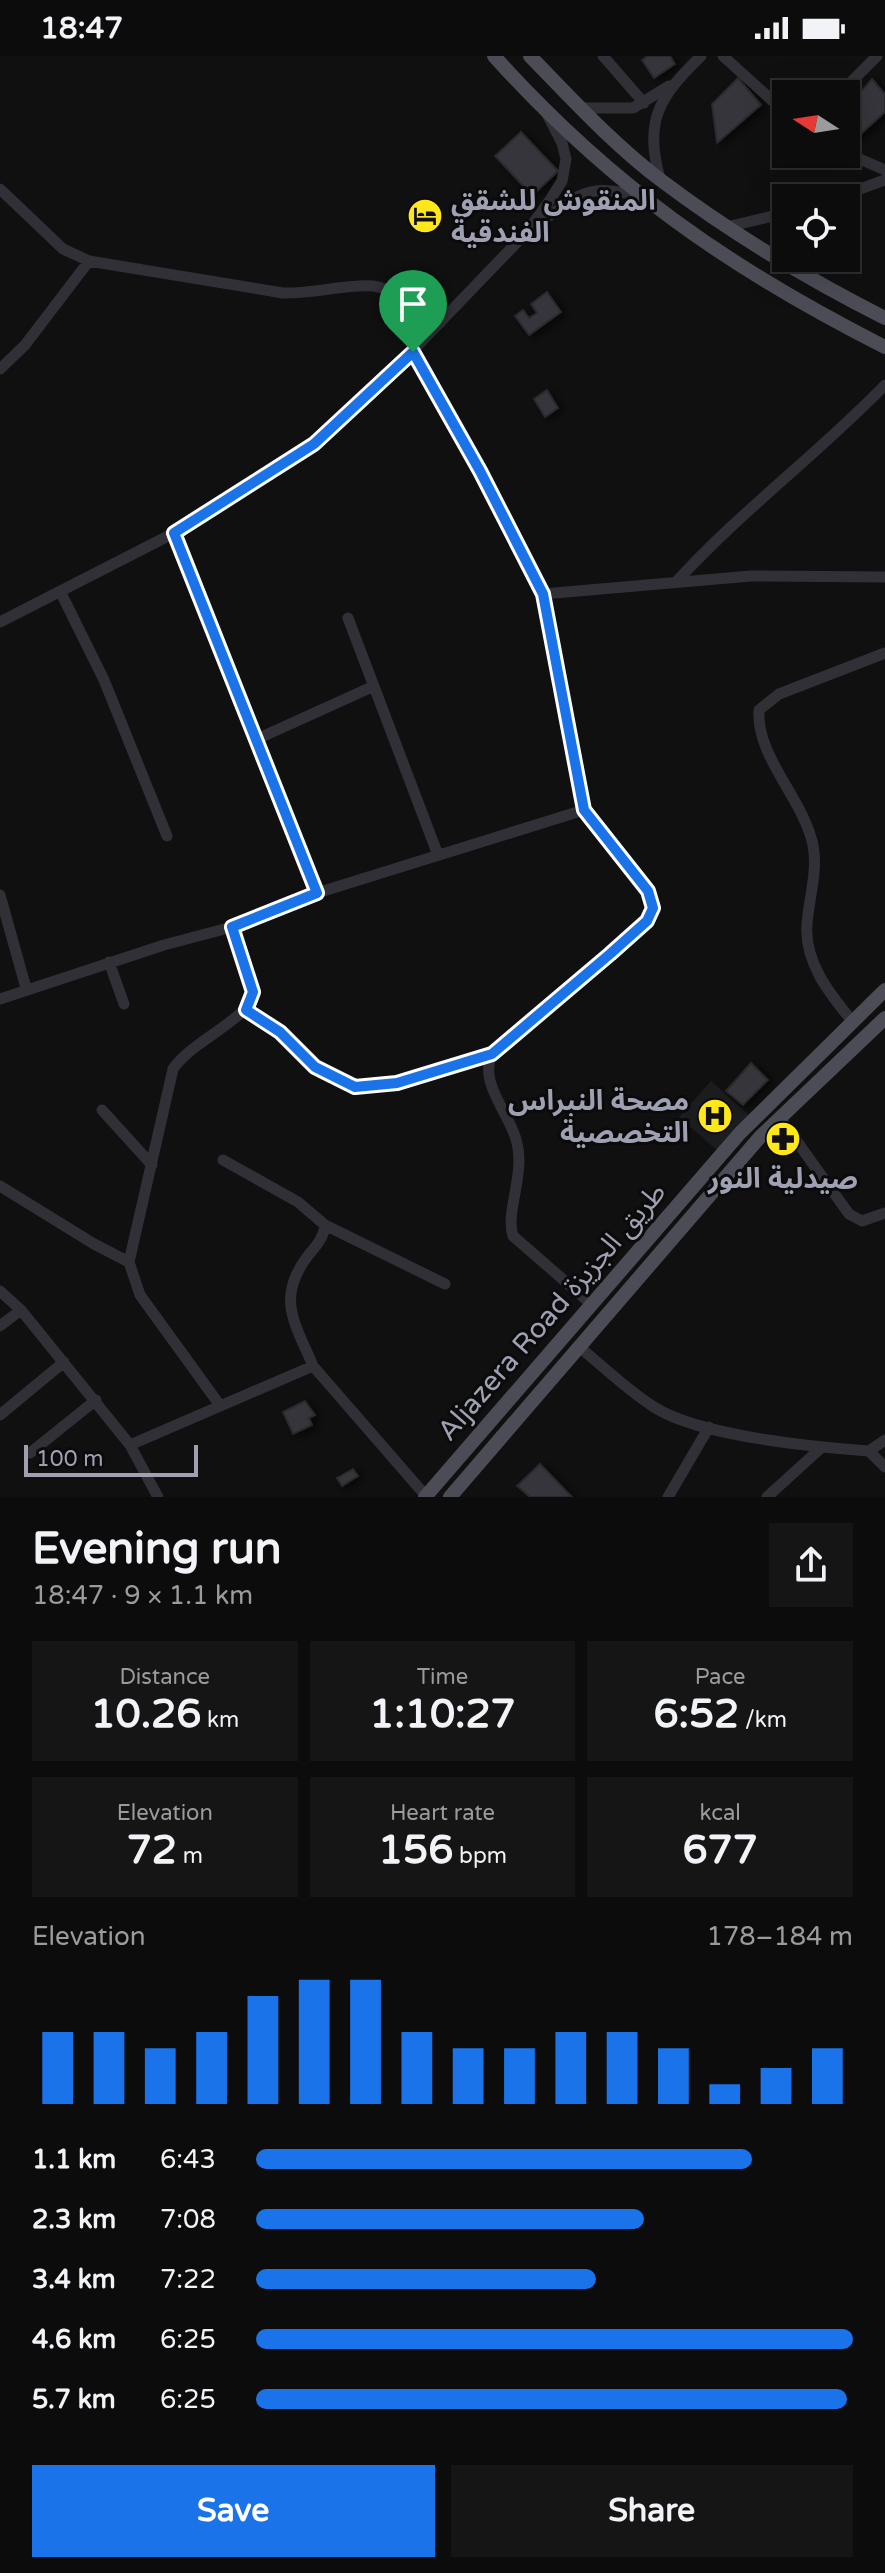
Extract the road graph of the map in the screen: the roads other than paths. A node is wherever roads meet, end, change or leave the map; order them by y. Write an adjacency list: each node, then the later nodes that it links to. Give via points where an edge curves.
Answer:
1 (494, 56): 12 (main road)
2 (530, 56): 11 (main road)
3 (603, 56): 10 (street)
4 (701, 56): 8 (street)
5 (723, 56): 9 (street)
6 (877, 56): 7 (street)
7 (853, 80)
8 (676, 81): 10 (street); 15 (street, via 654,125)
9 (772, 100)
10 (644, 103): 11 (street, via 621,110)
11 (580, 108): 15 (main road)
12 (546, 114): 19 (main road); 22 (street, via 562,143 565,170)
13 (860, 159): 14 (street)
14 (885, 170)
15 (660, 179): 21 (main road)
16 (885, 180): 18 (street)
17 (0, 189): 23 (street, via 63,249)
18 (860, 189)
19 (641, 197): 22 (street, via 614,189 589,190 567,200); 26 (main road, via 696,239)
20 (772, 216): 21 (street)
21 (731, 226): 24 (main road)
22 (526, 233): 25 (street)
23 (89, 261): 25 (street, via 283,293 375,286); 28 (street, via 25,345)
24 (885, 318)
25 (440, 323): 27 (street)
26 (885, 347)
27 (413, 352): 30 (street, via 314,444); 34 (street)
28 (0, 369)
29 (885, 385): 32 (street)
30 (174, 533): 33 (street); 39 (street)
31 (885, 577): 32 (street)
32 (677, 581): 34 (street)
33 (60, 591): 36 (street); 41 (street, via 104,680)
34 (543, 594): 40 (street)
35 (348, 618): 38 (street)
36 (0, 622)
37 (885, 653): 53 (street, via 779,694 759,710 770,755 800,806 813,846 814,891 807,923 813,962)
38 (374, 686): 39 (street); 42 (street)
39 (257, 739): 43 (street)
40 (584, 810): 42 (street); 54 (street, via 648,891 653,908 647,921)
41 (167, 836)
42 (438, 855): 43 (street)
43 (317, 893): 45 (street)
44 (0, 895): 47 (street)
45 (232, 927): 46 (street); 51 (street, via 253,992)
46 (109, 962): 47 (street); 50 (street)
47 (26, 988): 49 (street)
48 (885, 990): 53 (main road, Aljazera Road طريق الجزيزة)
49 (0, 999)
50 (124, 1004)
51 (246, 1010): 54 (street, via 280,1032 315,1067 355,1087 397,1083); 58 (street, via 183,1054 173,1069)
52 (885, 1018): 56 (main road, Aljazera Road طريق الجزيزة)
53 (852, 1021): 65 (main road, Aljazera Road طريق الجزيزة, via 740,1133)
54 (492, 1054): 65 (street, via 487,1075 517,1142 519,1184 508,1223 513,1236)
55 (102, 1110): 58 (street)
56 (780, 1118): 60 (street, via 849,1214 862,1221); 68 (main road, Aljazera Road طريق الجزيزة)
57 (223, 1160): 61 (street, via 298,1202)
58 (152, 1165): 62 (street)
59 (0, 1186): 62 (street)
60 (885, 1213)
61 (325, 1225): 63 (street); 70 (street, via 289,1290 290,1308)
62 (129, 1262): 72 (street, via 140,1295)
63 (445, 1284)
64 (0, 1291): 66 (street)
65 (590, 1303): 82 (main road, Aljazera Road طريق الجزيزة)
66 (21, 1310): 67 (street); 69 (street)
67 (0, 1326)
68 (578, 1346): 74 (street, via 656,1409); 83 (main road, Aljazera Road طريق الجزيزة)
69 (64, 1362): 71 (street); 73 (street)
70 (313, 1366): 72 (street); 82 (street)
71 (96, 1400): 76 (street); 79 (street)
72 (219, 1404): 76 (street)
73 (0, 1415)
74 (709, 1427): 77 (street); 84 (street)
75 (885, 1440): 78 (street)
76 (130, 1445): 81 (street)
77 (822, 1447): 78 (street); 85 (street)
78 (869, 1451): 80 (street)
79 (30, 1453)
80 (885, 1467)
81 (158, 1497)
82 (425, 1497)
83 (450, 1497)
84 (668, 1497)
85 (767, 1497)

